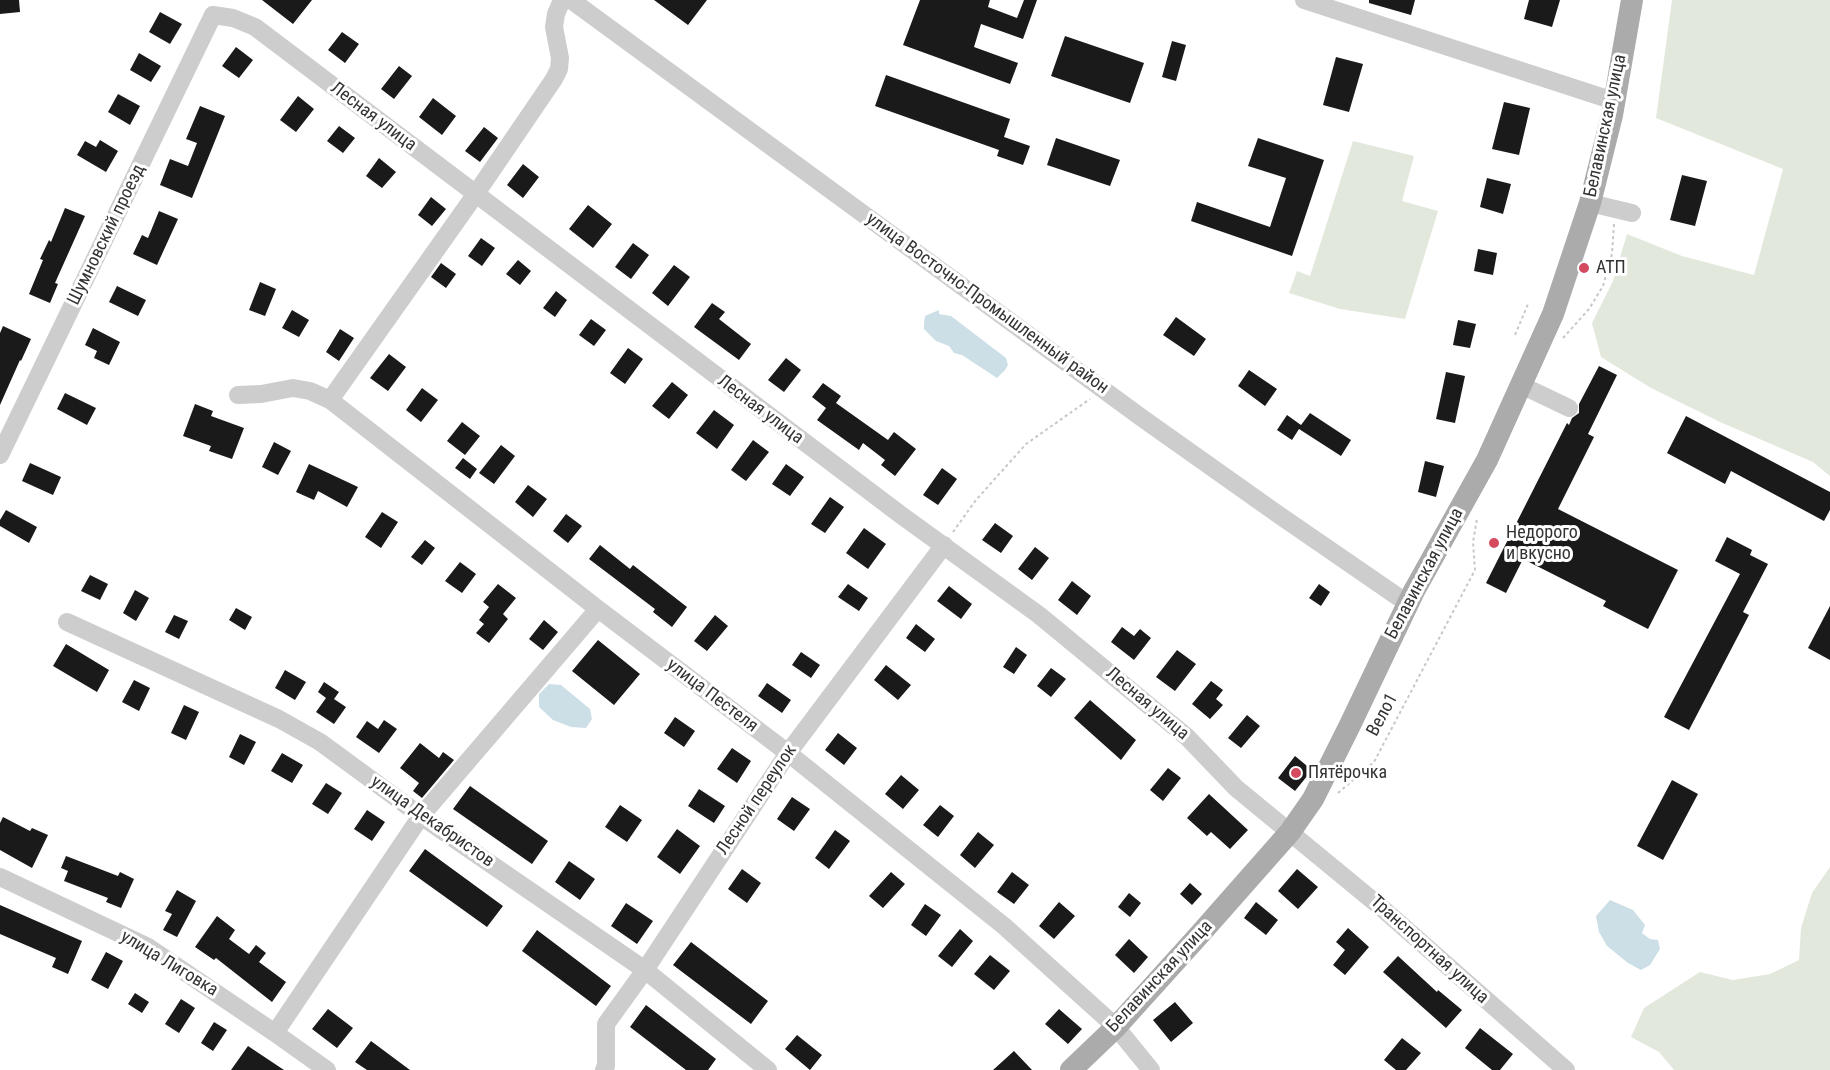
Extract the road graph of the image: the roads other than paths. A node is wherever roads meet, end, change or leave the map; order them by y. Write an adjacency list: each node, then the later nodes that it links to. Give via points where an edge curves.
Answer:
1 (562, 0): 7 (street, via 554,27 559,69)
2 (571, 0): 16 (street, улица Восточно-Промышленный район, via 858,212)
3 (1304, 0): 6 (street)
4 (1632, 0): 6 (main road, Белавинская улица)
5 (213, 15): 7 (street, Лесная улица, via 255,27); 14 (street, Шумновский проезд)
6 (1614, 101): 8 (main road, Белавинская улица)
7 (475, 195): 12 (street); 15 (street, Лесная улица)
8 (1590, 203): 9 (street); 10 (main road, Белавинская улица, via 1552,314)
9 (1632, 213)
10 (1521, 385): 13 (street); 16 (main road, Белавинская улица, via 1487,460)
11 (238, 395): 12 (street, улица Пестеля, via 293,388)
12 (330, 400): 17 (street, улица Пестеля)
13 (1569, 408)
14 (0, 455)
15 (944, 544): 19 (street, Лесной переулок); 21 (street, Лесная улица, via 1039,615 1187,737 1236,788)
16 (1407, 603): 21 (main road, Белавинская улица, via 1323,780)
17 (598, 609): 19 (street, улица Пестеля); 20 (street)
18 (67, 622): 20 (street, улица Декабристов, via 279,719 320,742)
19 (788, 753): 23 (street, Лесной переулок); 24 (street, улица Пестеля, via 1004,926)
20 (421, 816): 23 (street, улица Декабристов); 25 (street)
21 (1290, 832): 24 (main road, Белавинская улица); 31 (street, Транспортная улица)
22 (0, 877): 25 (street, улица Лиговка, via 148,947)
23 (645, 970): 27 (street, Лесной переулок, via 606,1024); 28 (street, улица Декабристов)
24 (1116, 1027): 29 (main road, Белавинская улица); 30 (street, улица Пестеля)
25 (275, 1032): 26 (street, улица Лиговка)
26 (327, 1070)
27 (604, 1070)
28 (768, 1070)
29 (1071, 1070)
30 (1151, 1070)
31 (1566, 1070)

